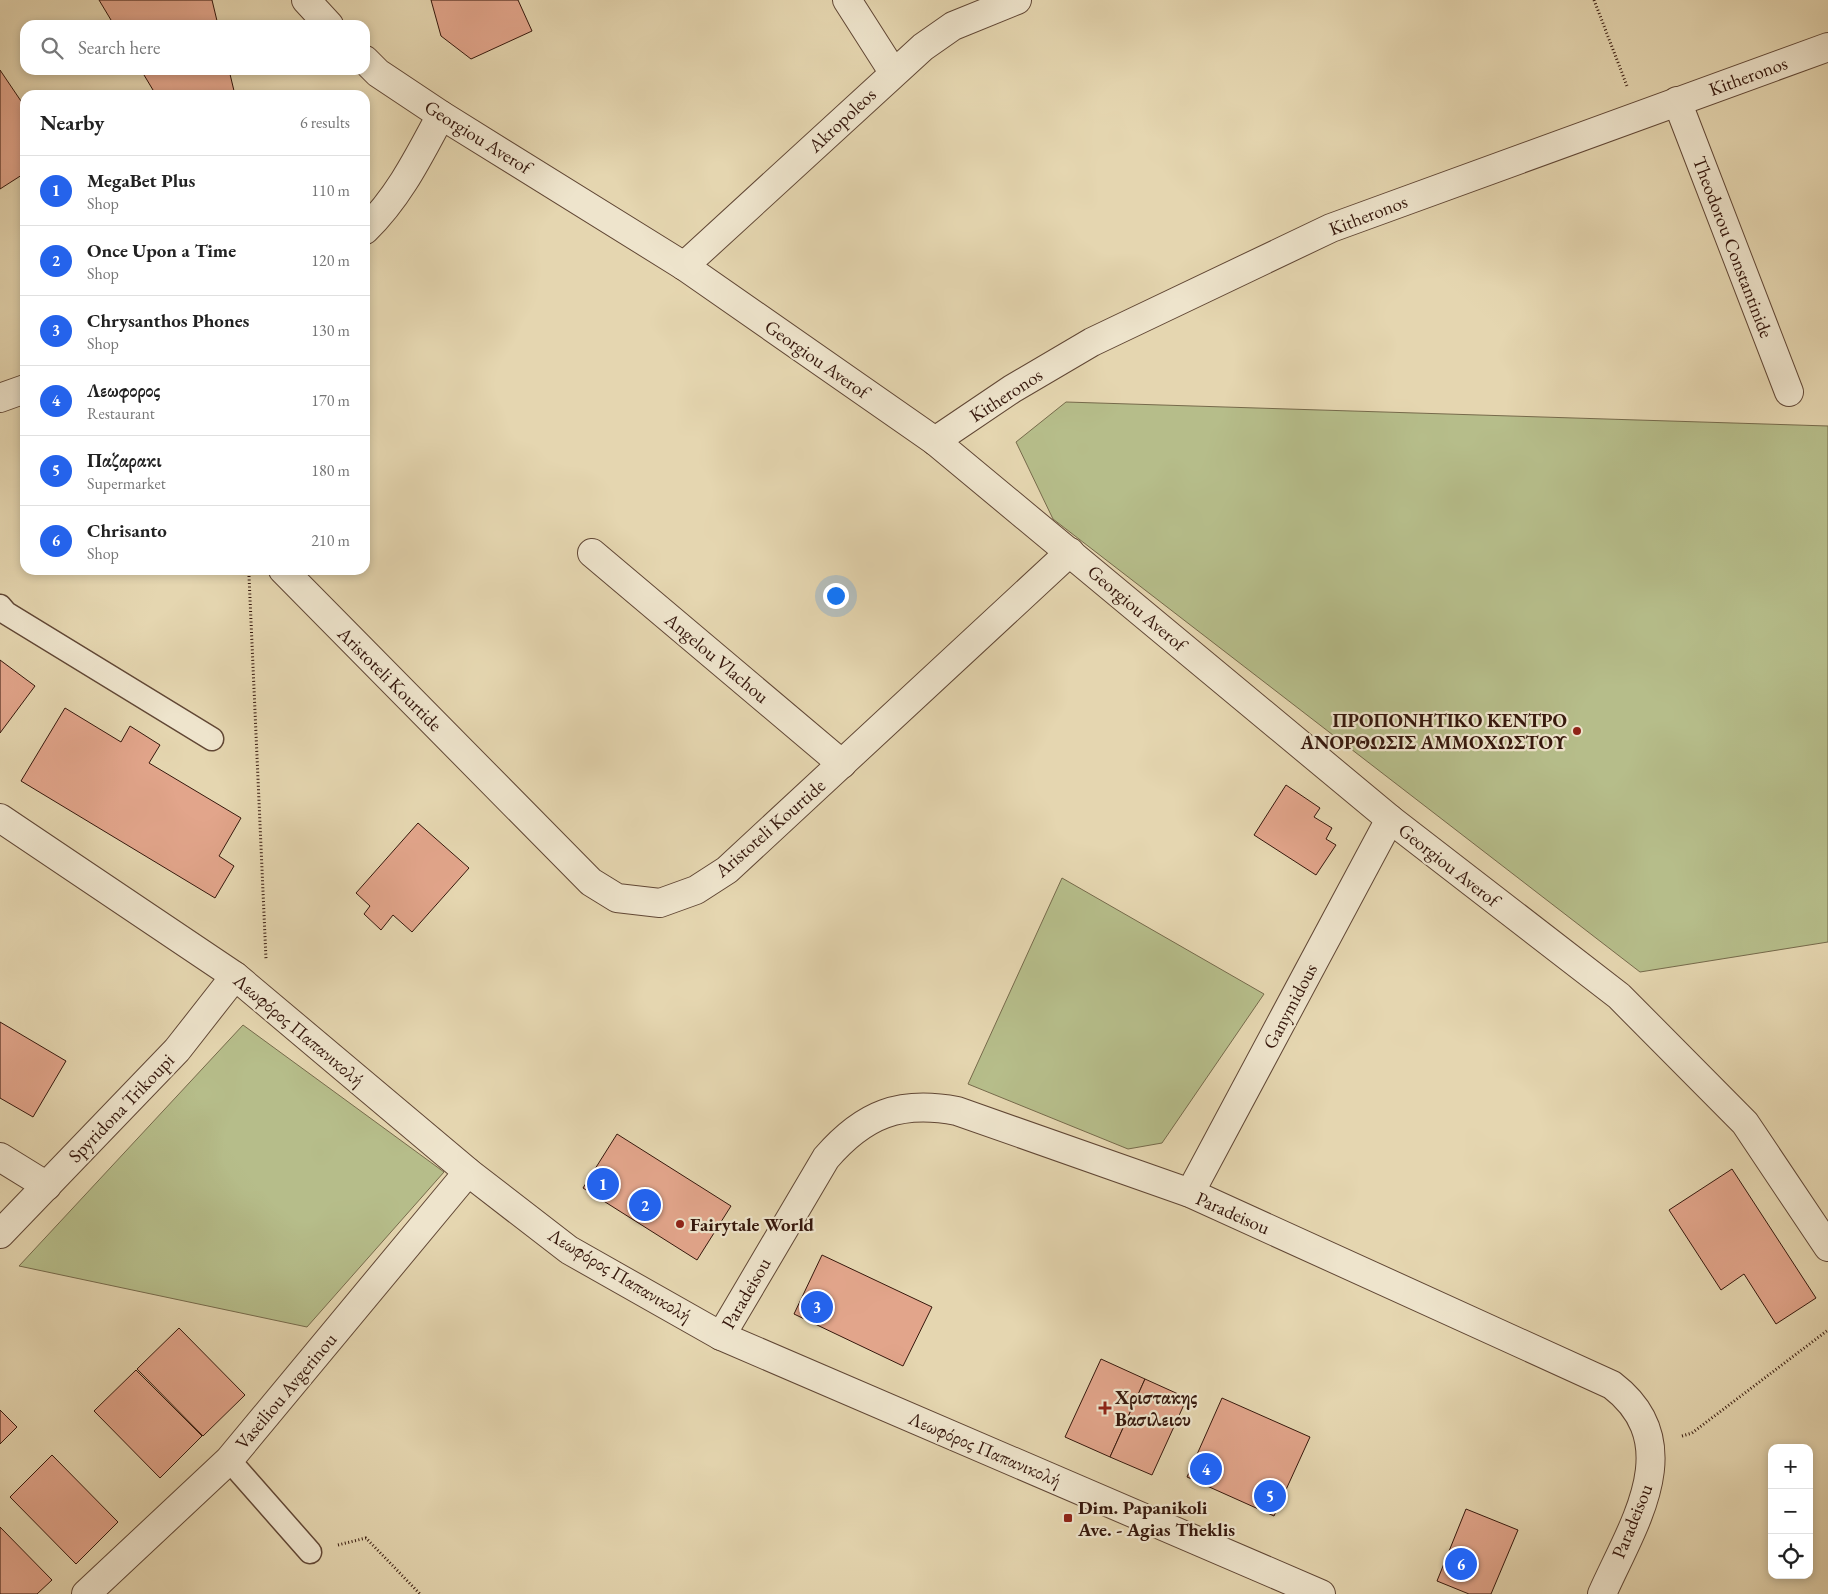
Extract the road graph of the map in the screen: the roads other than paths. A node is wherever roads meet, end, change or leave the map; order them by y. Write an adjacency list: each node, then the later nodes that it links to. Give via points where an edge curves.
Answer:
1 (306, 0): 4 (street)
2 (847, 0): 7 (street)
3 (1017, 0): 7 (street, Akropoleos, via 953,26)
4 (324, 20)
5 (1828, 47): 8 (street, Kitheronos)
6 (370, 65): 9 (street, Georgiou Averof)
7 (893, 72): 11 (street, Akropoleos)
8 (1677, 102): 13 (street, Theodorou Constantinide); 15 (street, Kitheronos, via 1331,228 1092,342 1012,389)
9 (441, 114): 10 (street, via 408,177); 11 (street, Georgiou Averof)
10 (370, 225)
11 (684, 266): 15 (street, Georgiou Averof)
12 (20, 391): 14 (street)
13 (1789, 392)
14 (0, 398)
15 (935, 441): 16 (street, Georgiou Averof)
16 (1070, 552): 21 (street, Aristoteli Kourtide); 23 (street, Georgiou Averof)
17 (592, 553): 21 (street, Angelou Vlachou)
18 (288, 575): 21 (street, Aristoteli Kourtide, via 590,882 617,898 660,903 696,890 727,870)
19 (0, 606): 20 (lane, via 6,613)
20 (212, 739)
21 (842, 764)
22 (0, 818): 24 (street, Λεωφόρος Παπανικολή)
23 (1390, 819): 28 (street, Ganymidous); 30 (street, Georgiou Averof, via 1619,996 1745,1123)
24 (235, 976): 26 (street, Λεωφόρος Παπανικολή); 27 (street, Spyridona Trikoupi, via 177,1050)
25 (0, 1157): 27 (street)
26 (468, 1172): 31 (street, Λεωφόρος Παπανικολή, via 569,1250); 32 (street, Vaseiliou Avgerinou)
27 (47, 1186): 29 (street, Spyridona Trikoupi)
28 (1190, 1193): 31 (street, Paradeisou, via 957,1111 932,1106 887,1112 855,1128 826,1158); 36 (street, Paradeisou, via 1612,1385 1630,1401 1647,1428 1651,1444 1650,1477)
29 (0, 1234)
30 (1828, 1247)
31 (721, 1336): 35 (street, Λεωφόρος Παπανικολή)
32 (229, 1460): 33 (lane); 34 (street, Vaseiliou Avgerinou)
33 (310, 1552)
34 (86, 1594)
35 (1321, 1594)
36 (1602, 1594)

